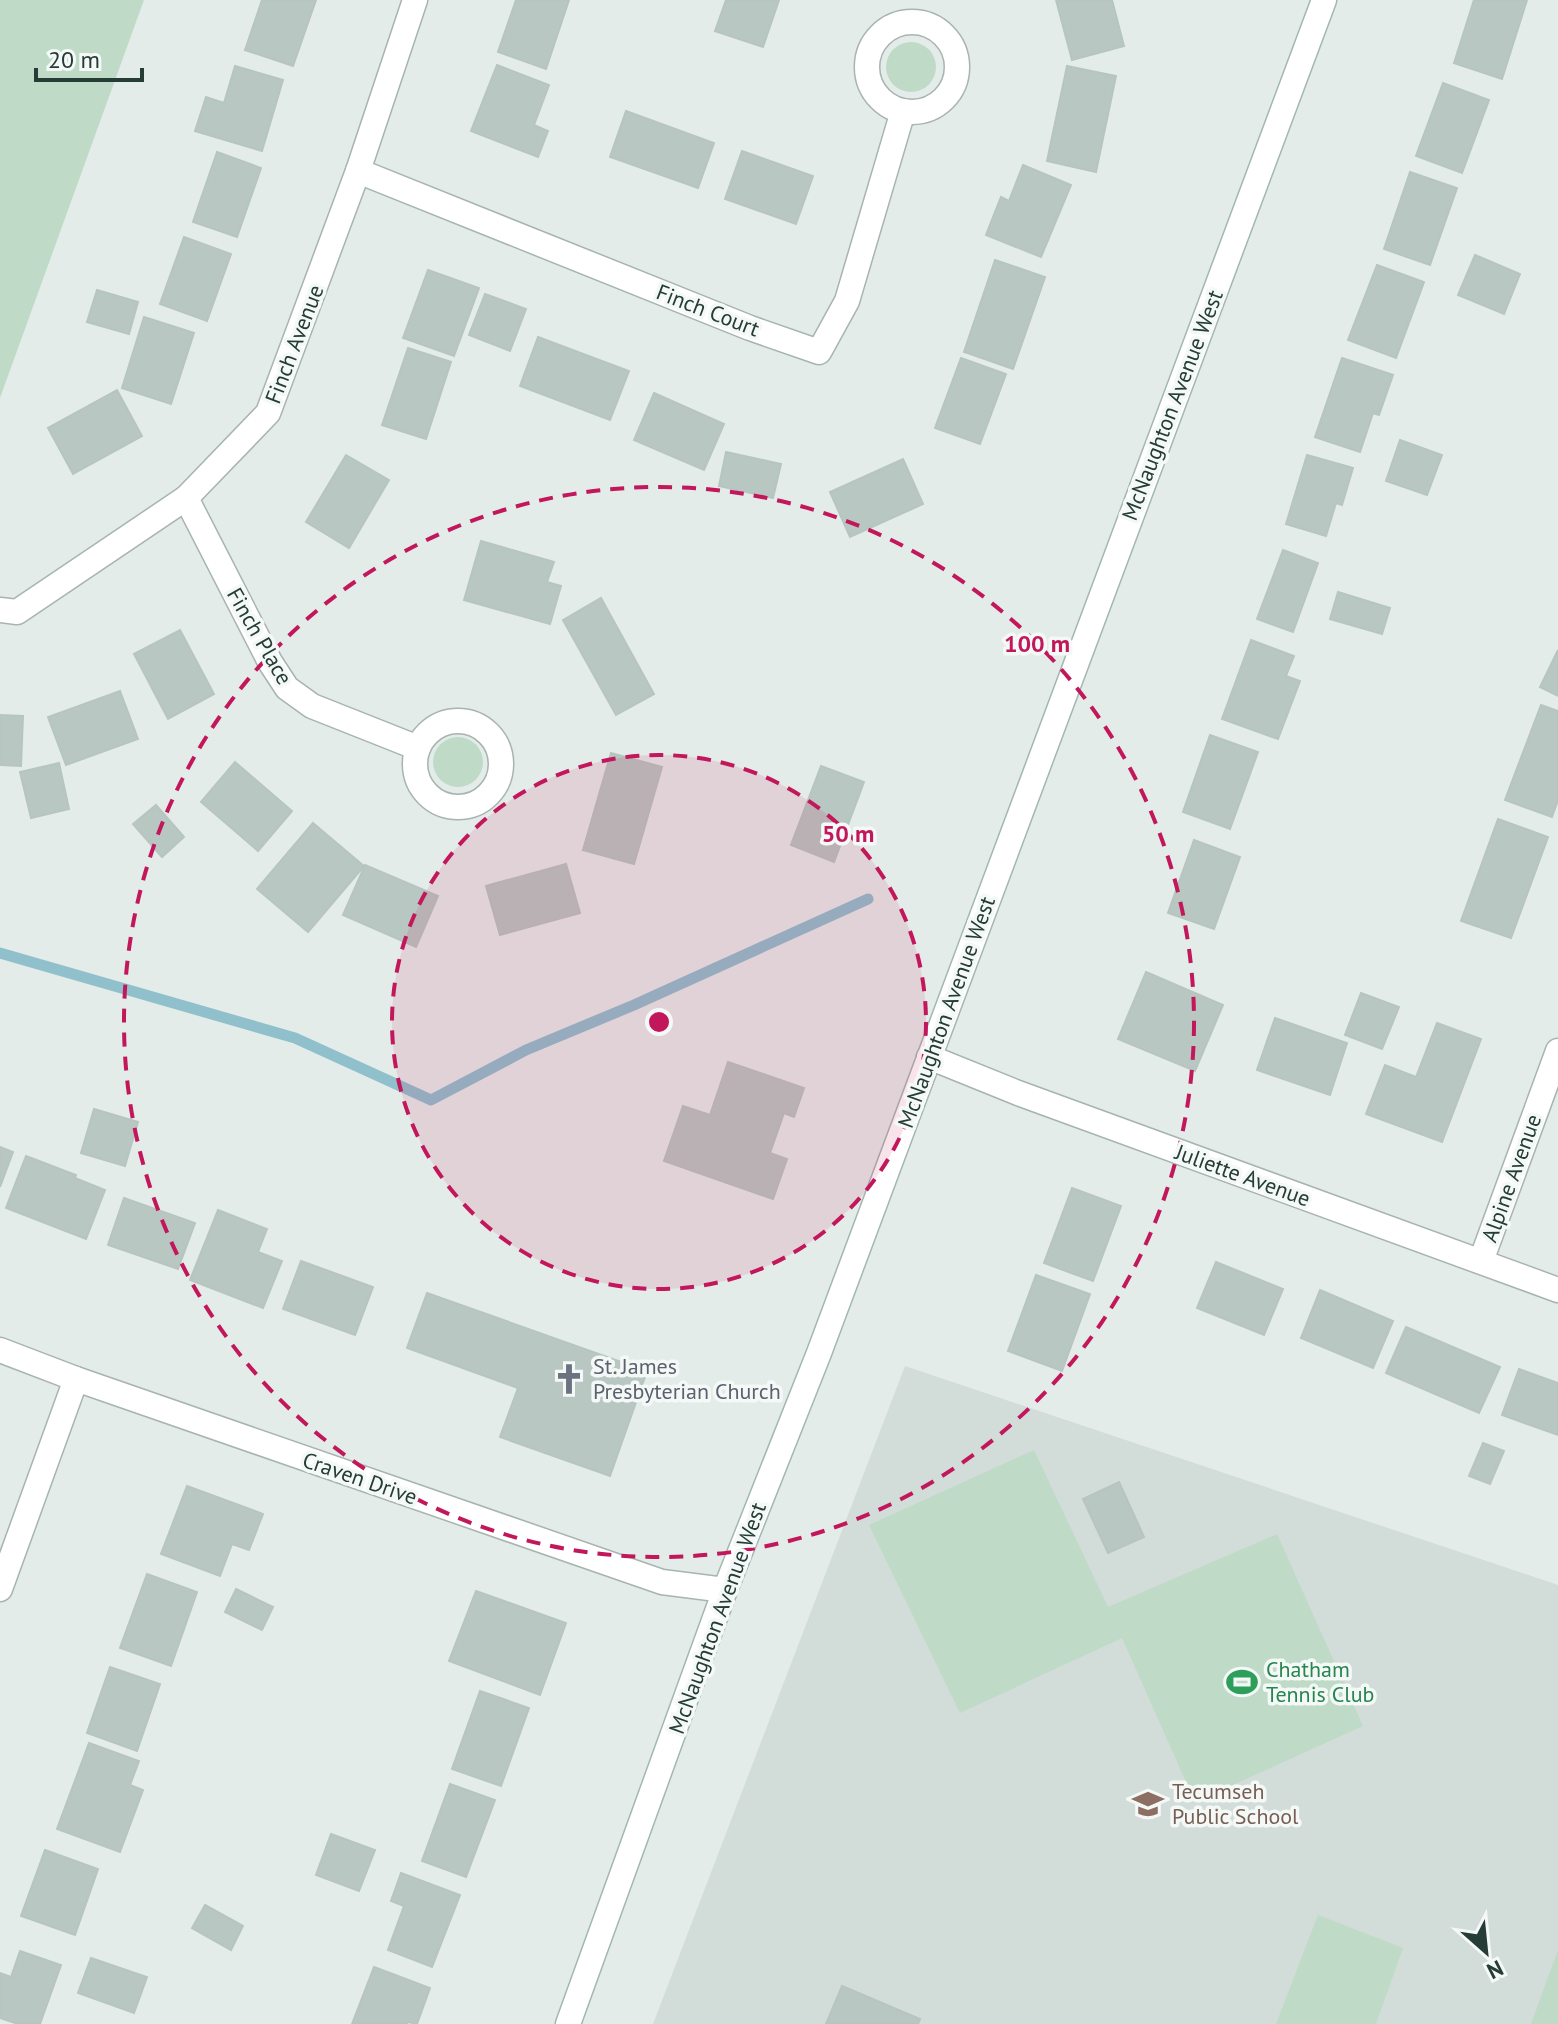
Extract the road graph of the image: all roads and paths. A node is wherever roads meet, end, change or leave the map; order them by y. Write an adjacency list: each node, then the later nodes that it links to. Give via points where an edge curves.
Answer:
1 (415, 0): 4 (street, Finch Avenue)
2 (1324, 0): 9 (street, McNaughton Avenue West)
3 (903, 111): 4 (street, Finch Court, via 847,301 819,352)
4 (358, 171): 5 (street, Finch Avenue, via 268,413)
5 (186, 498): 6 (street, Finch Avenue, via 17,612); 7 (street, Finch Place, via 287,688 312,706)
6 (0, 610)
7 (418, 748)
8 (1558, 1051): 10 (street, Alpine Avenue)
9 (929, 1057): 10 (street, Juliette Avenue); 15 (street, McNaughton Avenue West)
10 (1481, 1261): 11 (street, Juliette Avenue)
11 (1558, 1290)
12 (0, 1350): 13 (street, Craven Drive)
13 (76, 1379): 14 (street); 15 (street, Craven Drive, via 662,1582)
14 (0, 1589)
15 (725, 1590): 16 (street, McNaughton Avenue West)
16 (568, 2024)

